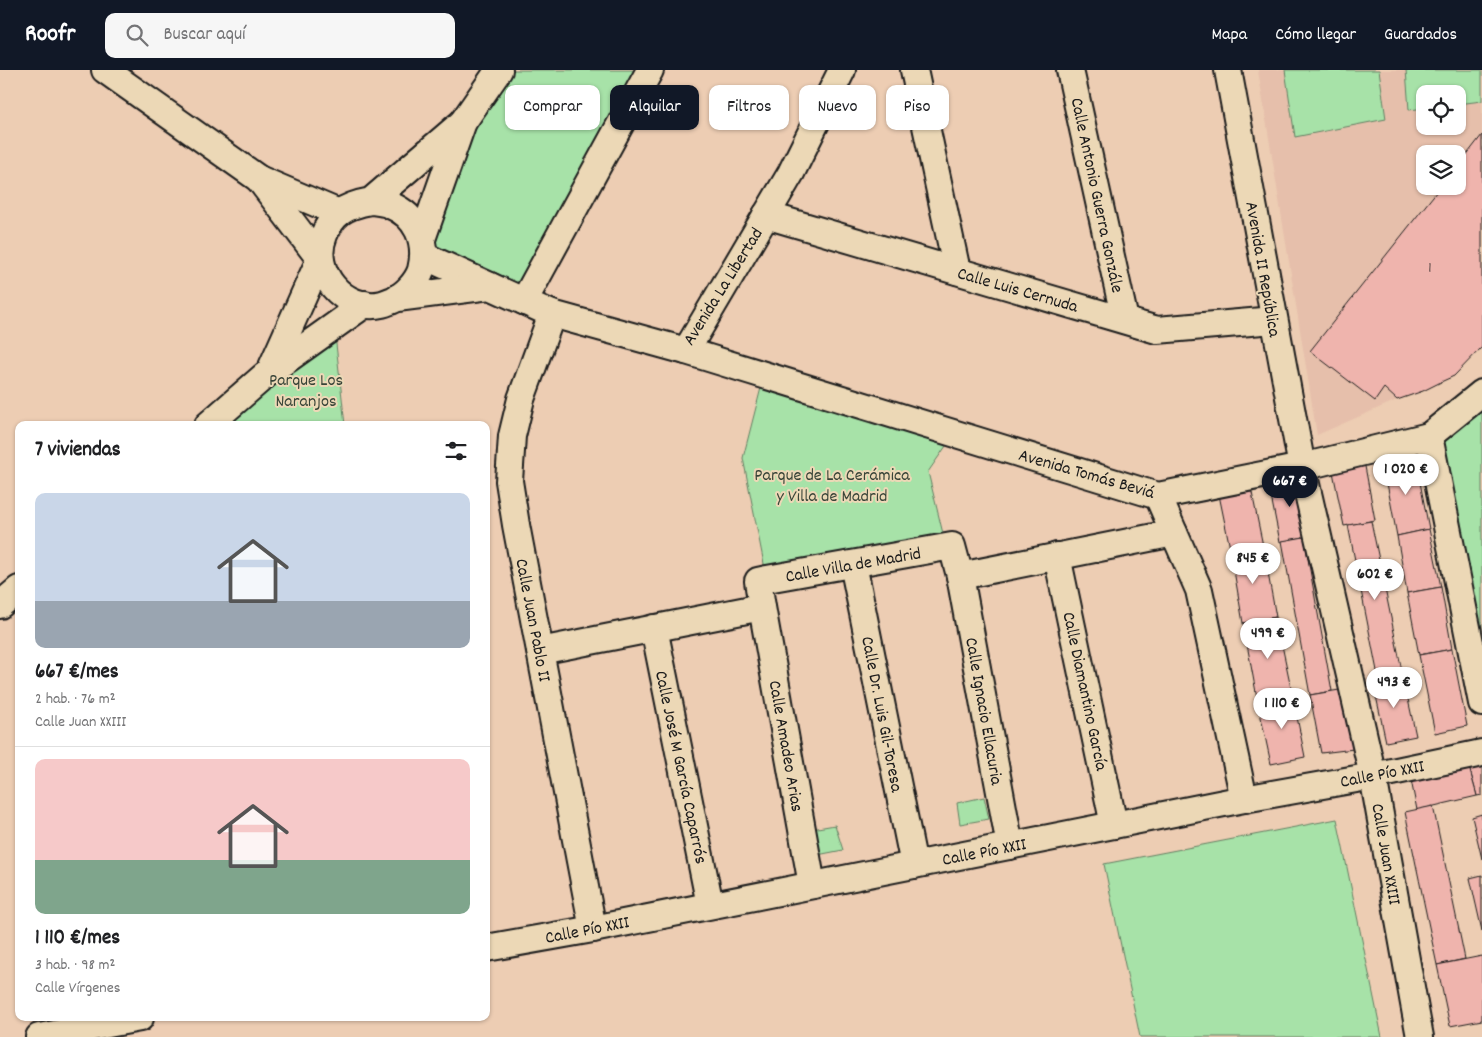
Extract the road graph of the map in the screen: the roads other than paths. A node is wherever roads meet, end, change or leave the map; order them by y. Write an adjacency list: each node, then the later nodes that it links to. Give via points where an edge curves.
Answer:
1 (105, 70): 9 (street)
2 (499, 70): 8 (street)
3 (650, 70): 18 (street)
4 (842, 70): 12 (street, Avenida La Libertad, via 791,173)
5 (914, 70): 15 (street)
6 (1070, 70): 21 (street, Calle Antonio Guerra Gonzále)
7 (1228, 70): 22 (street, Avenida II República)
8 (463, 122): 10 (street); 13 (street)
9 (259, 179): 11 (street); 14 (street)
10 (371, 201): 11 (street); 13 (street, via 388,204 403,212 415,224)
11 (339, 213): 14 (street, via 321,241)
12 (766, 215): 15 (street, Calle Luis Cernuda); 23 (street, Avenida La Libertad)
13 (423, 248): 16 (street, Avenida La Libertad); 17 (street, via 420,273 411,288)
14 (320, 259): 19 (street, via 324,275 334,289 348,299); 24 (street)
15 (957, 271): 21 (street, Calle Luis Cernuda)
16 (491, 286): 17 (street); 18 (street, Avenida La Libertad)
17 (398, 298): 19 (street, via 382,304)
18 (524, 301): 20 (street, Avenida La Libertad)
19 (364, 304): 24 (street)
20 (552, 314): 23 (street, Avenida La Libertad); 38 (street, Calle Juan Pablo II, via 521,399 512,436 509,481)
21 (1125, 320): 22 (street, Calle Luis Cernuda, via 1157,330)
22 (1274, 320): 28 (street, Avenida II República)
23 (686, 351): 29 (street, Avenida Tomás Beviá)
24 (270, 371): 26 (street)
25 (1482, 393): 27 (street, Avenida Tomás Beviá)
26 (213, 421)
27 (1429, 436): 28 (street, Avenida Tomás Beviá); 39 (street)
28 (1302, 467): 29 (street, Avenida Tomás Beviá); 41 (street, Calle Juan XXIII)
29 (1158, 496): 30 (street)
30 (1174, 533): 31 (street); 42 (street, via 1199,590)
31 (1058, 556): 33 (street); 43 (street, Calle Diamantino García)
32 (853, 564): 33 (street, Calle Villa de Madrid, via 952,546); 36 (street, Calle Villa de Madrid, via 758,581); 45 (street, Calle Dr. Luis Gil-Toresa)
33 (960, 576): 44 (street, Calle Ignacio Ellacuria)
34 (15, 592): 35 (street)
35 (0, 605)
36 (762, 607): 37 (street); 46 (street, Calle Amadeo Arias)
37 (654, 628): 38 (street); 47 (street, Calle José M García Caparrós)
38 (540, 651): 48 (street, Calle Juan Pablo II)
39 (1482, 703)
40 (1482, 753): 41 (street, Calle Pío XXII)
41 (1373, 776): 42 (street, Calle Pío XXII); 52 (street, Calle Juan XXIII)
42 (1244, 799): 43 (street, Calle Pío XXII)
43 (1114, 825): 44 (street, Calle Pío XXII)
44 (1010, 846): 45 (street, Calle Pío XXII)
45 (914, 865): 46 (street, Calle Pío XXII)
46 (812, 885): 47 (street, Calle Pío XXII)
47 (710, 905): 48 (street, Calle Pío XXII)
48 (593, 928): 49 (street, Calle Pío XXII)
49 (490, 947)
50 (124, 1021): 51 (street)
51 (39, 1037)
52 (1420, 1037)

